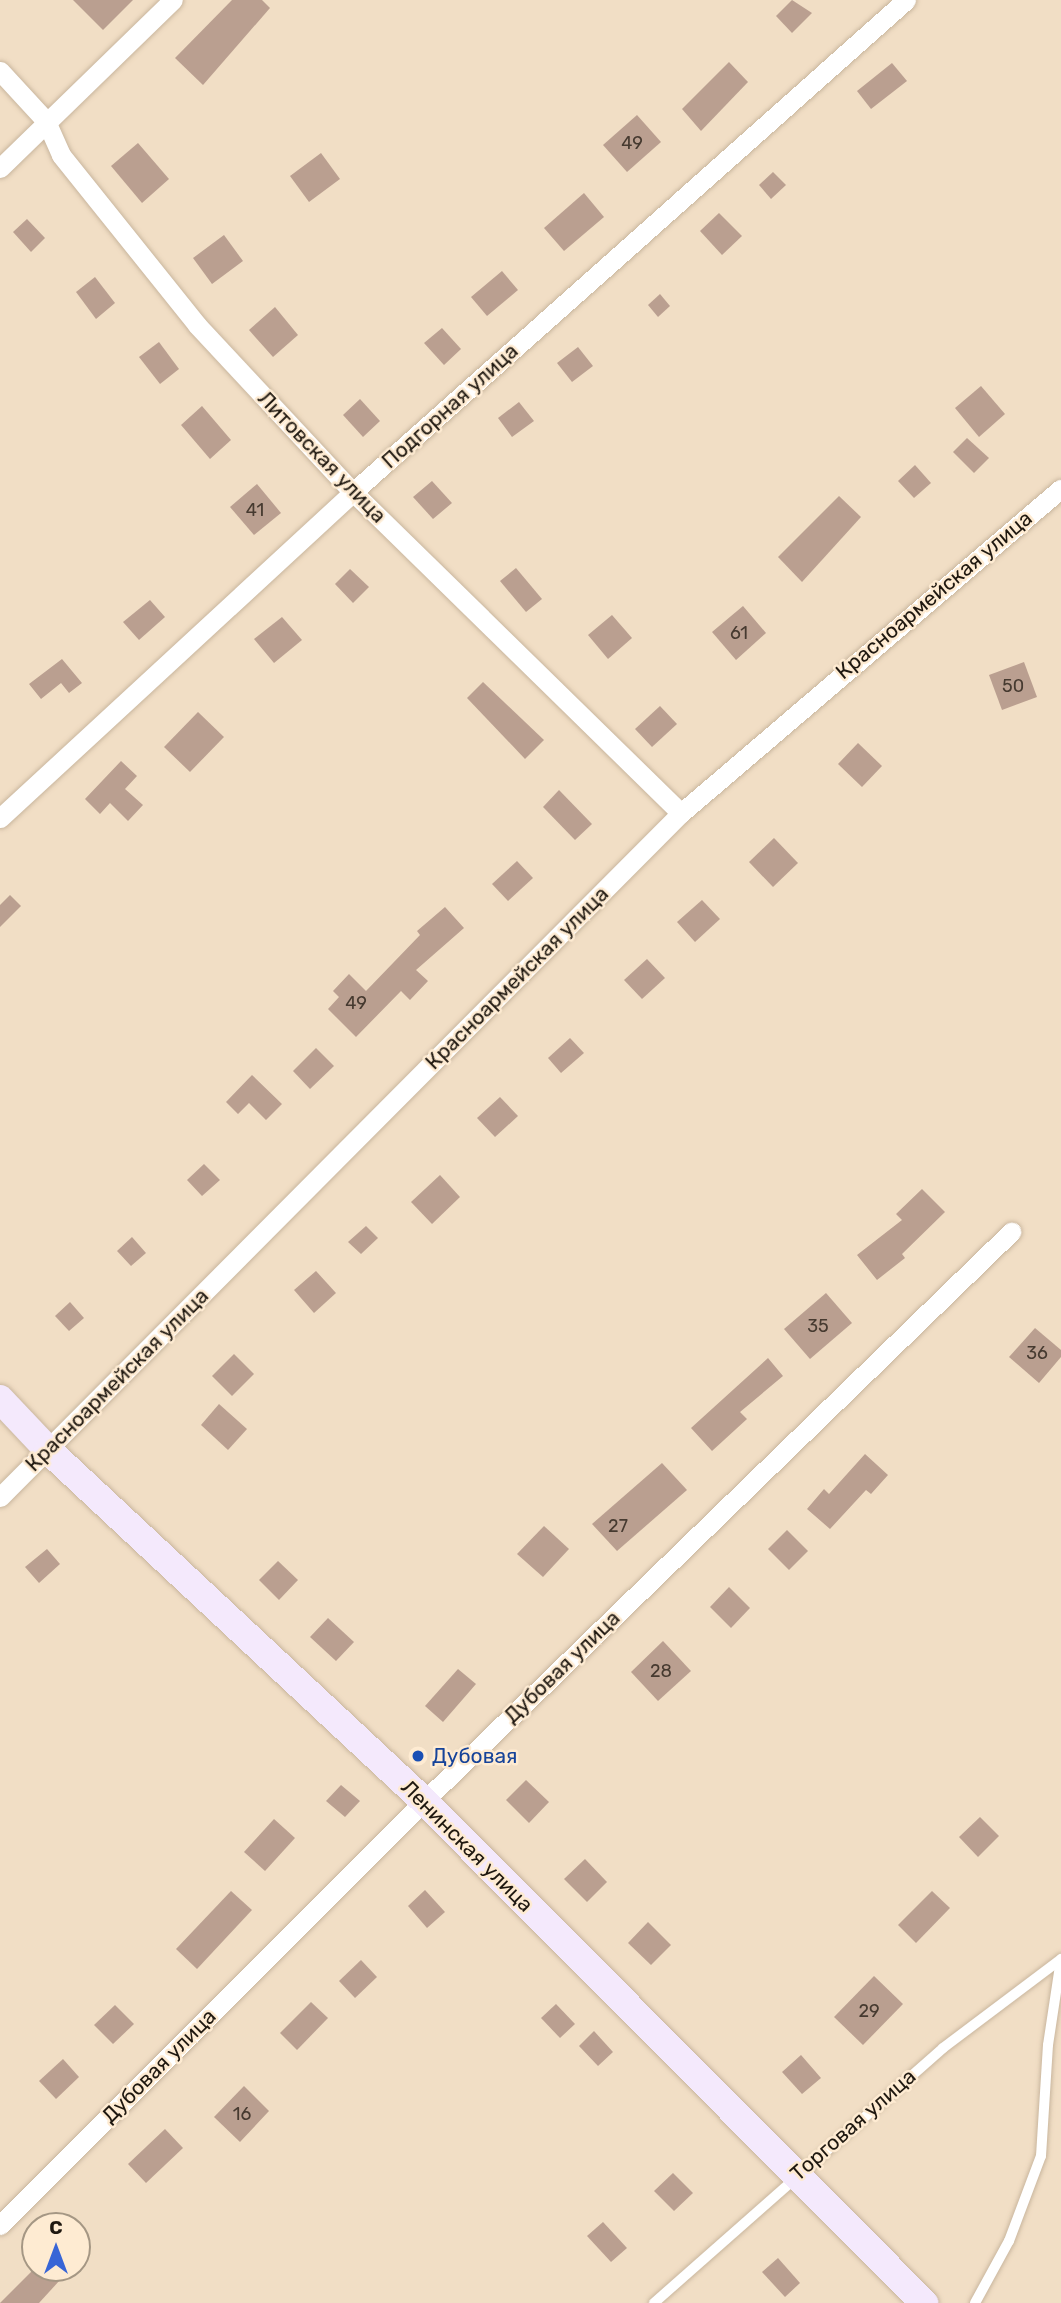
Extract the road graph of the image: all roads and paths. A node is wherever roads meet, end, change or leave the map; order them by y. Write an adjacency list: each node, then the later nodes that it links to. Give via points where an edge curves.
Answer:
1 (173, 0): 4 (street)
2 (906, 0): 7 (street, Подгорная улица)
3 (0, 71): 4 (street, Литовская улица)
4 (46, 121): 5 (street); 7 (street, Литовская улица, via 61,155 197,325)
5 (0, 167)
6 (1061, 489): 8 (street, Красноармейская улица)
7 (354, 492): 8 (street, Литовская улица); 9 (street, Подгорная улица)
8 (681, 813): 12 (street, Красноармейская улица)
9 (0, 818)
10 (1011, 1232): 14 (street, Дубовая улица)
11 (0, 1399): 12 (main road, Ленинская улица)
12 (48, 1450): 13 (street, Красноармейская улица); 14 (main road, Ленинская улица)
13 (0, 1497)
14 (424, 1801): 16 (main road, Ленинская улица); 17 (street, Дубовая улица)
15 (1061, 1959): 16 (lane, Торговая улица, via 943,2048); 20 (lane, via 1048,2045 1041,2156 1009,2241)
16 (794, 2175): 18 (lane, Торговая улица); 19 (main road, Ленинская улица)
17 (0, 2225)
18 (654, 2303)
19 (924, 2303)
20 (975, 2303)

